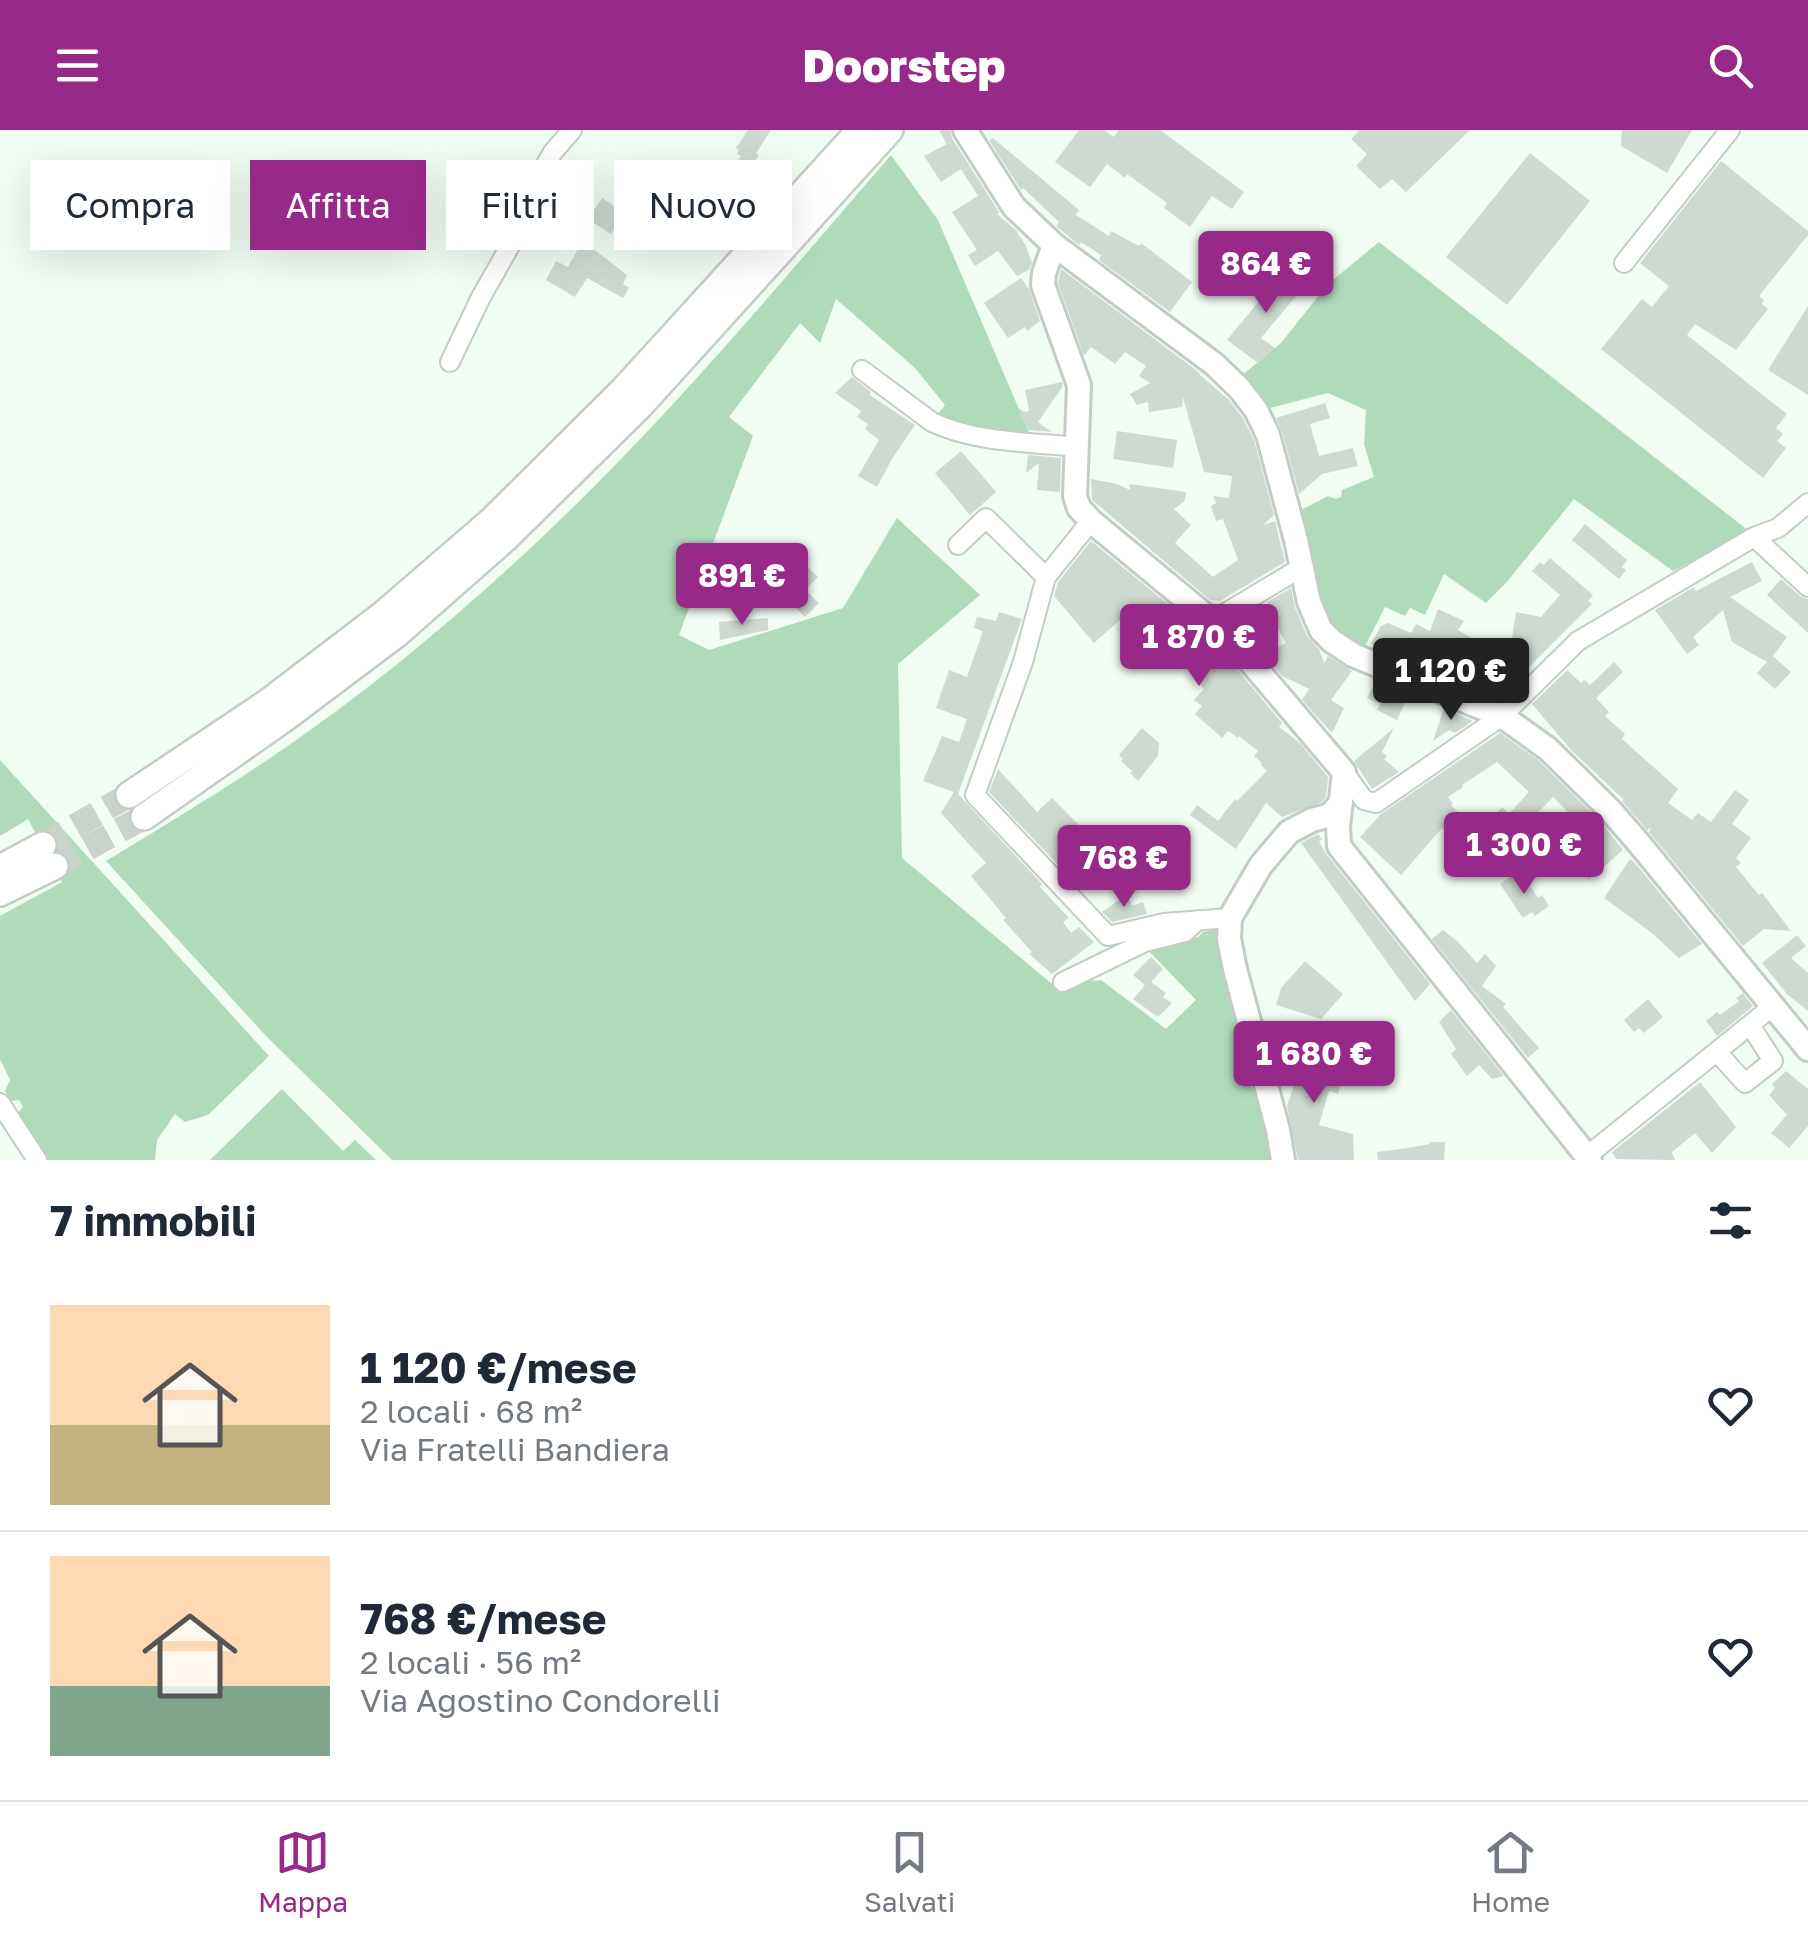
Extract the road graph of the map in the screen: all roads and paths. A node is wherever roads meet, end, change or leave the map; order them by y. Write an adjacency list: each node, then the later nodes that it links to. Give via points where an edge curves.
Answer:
1 (572, 130): 8 (street, via 553,152 533,206)
2 (860, 130): 20 (highway, via 624,390 492,520 268,702)
3 (890, 130): 22 (highway, via 641,404 506,538 397,634)
4 (965, 130): 6 (main road, via 1014,207)
5 (1730, 130): 7 (street)
6 (1054, 245): 10 (main road, via 1043,286 1079,385); 15 (main road, via 1214,364 1256,410)
7 (1624, 263)
8 (450, 362)
9 (862, 370): 10 (street, via 940,426)
10 (1078, 447): 12 (main road, via 1075,496)
11 (1808, 503): 13 (street, via 1778,528)
12 (1091, 521): 16 (street); 18 (main road)
13 (1754, 537): 17 (street); 19 (street, via 1578,641)
14 (958, 544): 16 (street, via 986,518)
15 (1302, 567): 18 (street); 19 (main road, via 1309,602 1332,641)
16 (1046, 577): 26 (street, via 975,795 1108,936)
17 (1808, 587)
18 (1212, 621): 21 (main road, via 1344,772)
19 (1502, 716): 21 (street, via 1376,803); 28 (main road, via 1548,749 1610,810)
20 (129, 795)
21 (1353, 802): 25 (main road, via 1289,832); 34 (main road, via 1338,827 1339,846)
22 (144, 817)
23 (0, 868): 24 (highway, via 49,855)
24 (0, 893)
25 (1230, 918): 26 (street); 36 (main road, via 1232,954)
26 (1198, 920): 27 (street, via 1185,932 1145,942)
27 (1064, 982)
28 (1772, 1007): 29 (street); 30 (main road)
29 (1750, 1024): 31 (street); 32 (street)
30 (1804, 1044): 32 (street)
31 (1717, 1052): 32 (street, via 1745,1082); 34 (street)
32 (1773, 1061)
33 (0, 1103): 35 (street)
34 (1588, 1158)
35 (38, 1160)
36 (1283, 1160)

